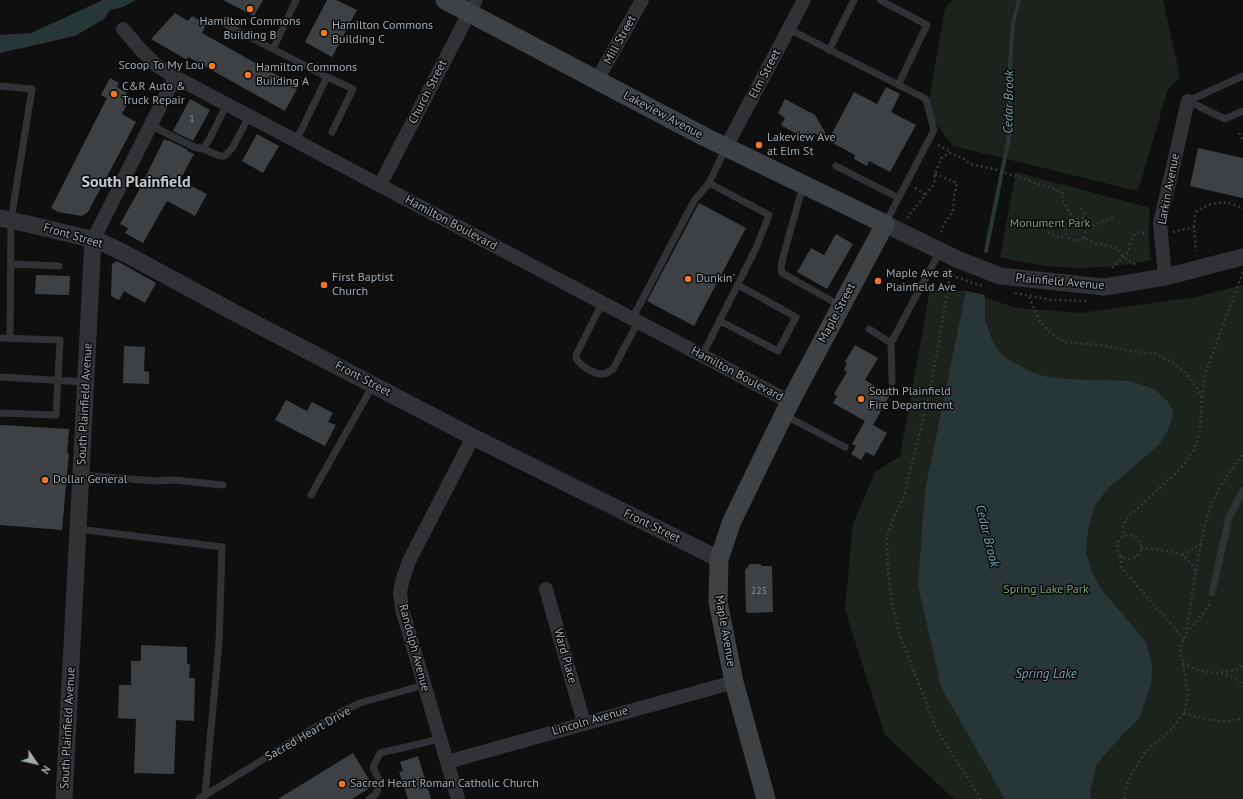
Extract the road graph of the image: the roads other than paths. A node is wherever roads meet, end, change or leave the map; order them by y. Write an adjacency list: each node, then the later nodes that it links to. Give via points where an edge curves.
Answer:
1 (296, 0): 11 (lane)
2 (445, 0): 7 (main road, Lakeview Avenue)
3 (642, 0): 16 (street, Mill Street)
4 (804, 0): 10 (street, Elm Street)
5 (854, 0): 12 (lane)
6 (880, 0): 17 (lane, via 927,25)
7 (472, 6): 16 (main road, Lakeview Avenue); 30 (street, Church Street)
8 (221, 22): 11 (lane)
9 (123, 28): 14 (street, Hamilton Boulevard, via 156,65)
10 (789, 29): 12 (lane); 26 (street, Elm Street)
11 (273, 49): 15 (lane)
12 (829, 50): 17 (lane)
13 (1243, 76): 19 (lane)
14 (175, 77): 20 (street, Hamilton Boulevard); 23 (street, South Plainfield Avenue)
15 (327, 77): 24 (lane, via 353,89); 25 (lane)
16 (597, 80): 26 (main road, Lakeview Avenue)
17 (898, 84): 32 (lane, via 926,99 934,130)
18 (0, 86): 33 (lane, via 32,89)
19 (1188, 101): 21 (lane, via 1225,119); 40 (street, Larkin Avenue, via 1160,223)
20 (227, 104): 22 (street, Hamilton Boulevard); 27 (lane)
21 (1243, 111)
22 (249, 116): 25 (street, Hamilton Boulevard); 27 (lane, via 233,147 224,156)
23 (150, 125): 27 (lane, via 194,147); 35 (street, South Plainfield Avenue)
24 (332, 132)
25 (296, 141): 30 (street, Hamilton Boulevard)
26 (726, 147): 29 (lane); 31 (main road, Lakeview Avenue)
27 (203, 148)
28 (836, 166): 32 (lane)
29 (709, 182): 41 (lane, via 769,215); 44 (lane, via 694,201)
30 (380, 185): 42 (street, Hamilton Boulevard)
31 (804, 185): 34 (main road, Lakeview Avenue); 43 (lane, via 783,257 782,273)
32 (899, 198): 34 (lane)
33 (6, 219): 35 (street, Front Street); 38 (lane)
34 (885, 224): 36 (street, Plainfield Avenue); 43 (main road, Maple Street)
35 (93, 240): 53 (street, South Plainfield Avenue); 55 (street, Front Street, via 126,254)
36 (941, 244): 40 (street, Plainfield Avenue, via 959,260 1000,276 1104,287); 49 (lane)
37 (1243, 257): 40 (street, Plainfield Avenue)
38 (11, 264): 39 (lane); 48 (lane)
39 (58, 266)
40 (1165, 277)
41 (738, 285): 45 (lane); 45 (lane, via 796,317 778,351)
42 (602, 303): 44 (street, Hamilton Boulevard); 44 (lane, via 577,353 576,358 583,366 603,374 613,369)
43 (841, 306): 56 (main road, Maple Street)
44 (635, 320): 50 (street, Hamilton Boulevard)
45 (720, 321): 50 (lane)
46 (869, 329): 49 (lane)
47 (0, 338): 48 (lane)
48 (10, 339): 52 (lane, via 60,340)
49 (891, 343): 54 (lane)
50 (702, 356): 56 (street, Hamilton Boulevard)
51 (0, 377): 52 (lane)
52 (58, 380): 53 (lane); 57 (lane, via 56,415)
53 (86, 382): 60 (street, South Plainfield Avenue)
54 (892, 382)
55 (373, 384): 58 (street, Front Street); 63 (lane)
56 (787, 408): 59 (lane); 65 (main road, Maple Avenue, via 732,520)
57 (0, 413)
58 (473, 437): 65 (street, Front Street); 69 (street, Randolph Avenue, via 409,561 400,592 402,609)
59 (845, 447)
60 (81, 475): 61 (lane); 64 (street, South Plainfield Avenue)
61 (223, 485)
62 (1243, 492): 67 (lane, via 1229,517)
63 (311, 496)
64 (78, 529): 73 (lane, via 222,547 219,643); 74 (street, South Plainfield Avenue)
65 (720, 559): 68 (main road, Maple Avenue, via 718,602)
66 (546, 589): 70 (street, Ward Place)
67 (1212, 593)
68 (734, 682): 70 (street, Lincoln Avenue); 77 (main road, Maple Avenue)
69 (424, 685): 71 (street, Randolph Avenue); 73 (lane, Sacred Heart Drive, via 360,703 337,714)
70 (584, 723): 72 (street, Lincoln Avenue)
71 (440, 739): 72 (street, Randolph Avenue); 75 (lane, via 380,753 373,766 380,782 376,794)
72 (447, 762): 76 (street, Randolph Avenue)
73 (202, 797)
74 (64, 799)
75 (369, 799)
76 (458, 799)
77 (766, 799)

